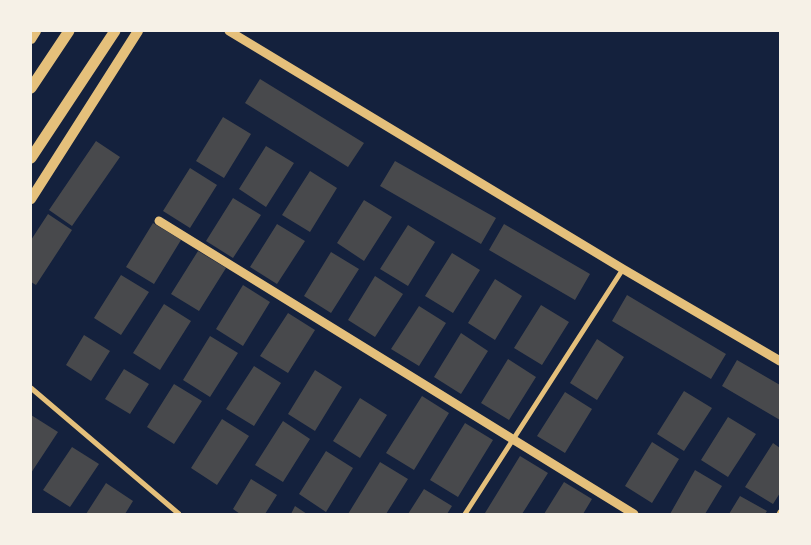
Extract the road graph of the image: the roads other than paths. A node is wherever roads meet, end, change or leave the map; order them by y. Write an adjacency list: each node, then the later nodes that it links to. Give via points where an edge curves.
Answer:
1 (36, 31): 6 (main road)
2 (69, 31): 7 (main road)
3 (115, 31): 8 (main road)
4 (138, 31): 9 (main road)
5 (229, 31): 11 (street)
6 (31, 39)
7 (31, 88)
8 (31, 158)
9 (31, 199)
10 (159, 221): 14 (street)
11 (623, 269): 12 (street); 14 (street)
12 (780, 361)
13 (31, 388): 15 (street)
14 (512, 439): 16 (street); 17 (street)
15 (179, 514)
16 (465, 514)
17 (634, 514)

